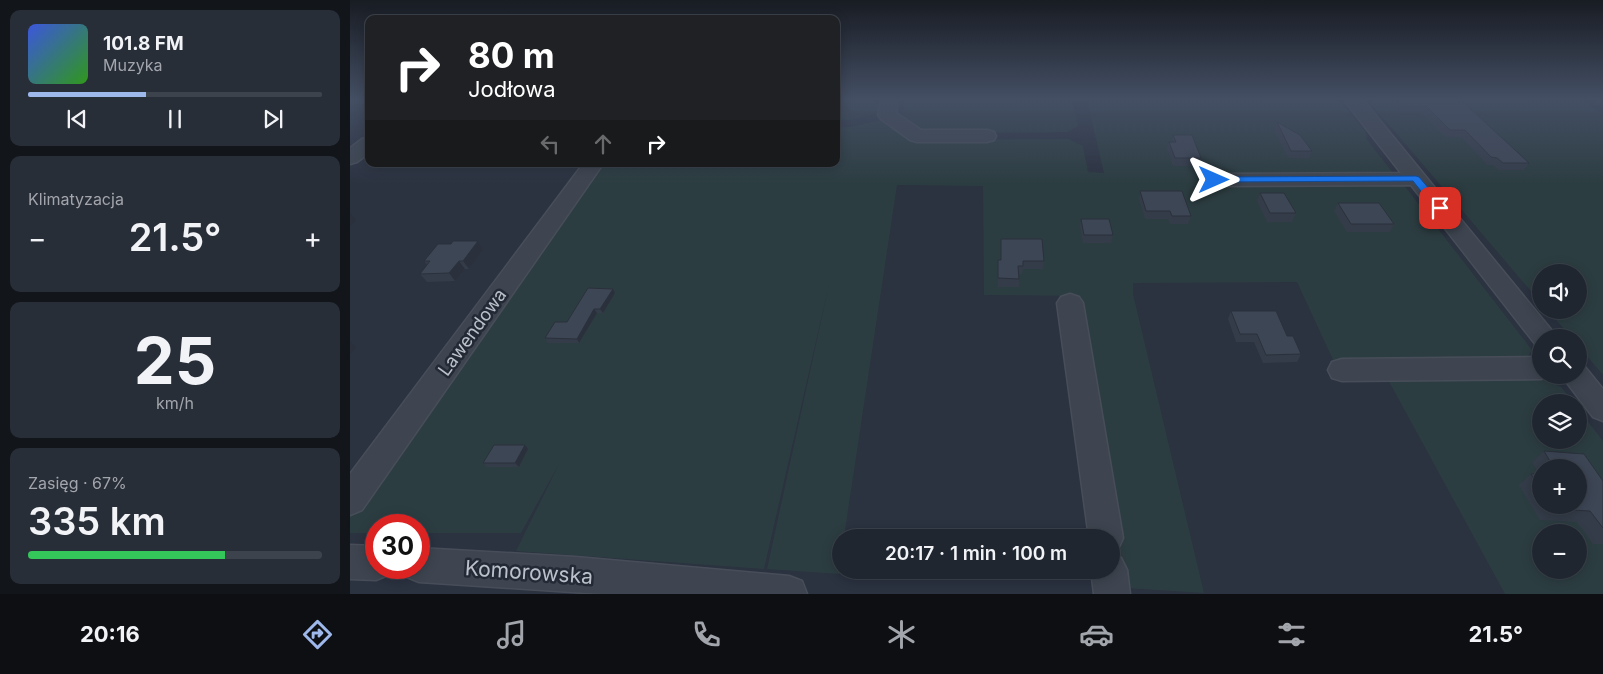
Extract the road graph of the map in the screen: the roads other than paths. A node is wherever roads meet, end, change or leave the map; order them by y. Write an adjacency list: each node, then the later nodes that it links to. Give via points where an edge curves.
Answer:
1 (905, 128): 3 (street, via 917,136)
2 (1375, 128): 7 (street)
3 (987, 136)
4 (365, 146): 5 (street)
5 (350, 158)
6 (592, 167): 15 (street, Lawendowa)
7 (1416, 179): 8 (street); 10 (street)
8 (1214, 180)
9 (1070, 303): 16 (street)
10 (1538, 329)
11 (1532, 368): 12 (street)
12 (1342, 370)
13 (1582, 384): 14 (street)
14 (1603, 409)
15 (350, 500)
16 (1105, 529)
17 (350, 562): 18 (street)
18 (365, 563)
19 (430, 566): 21 (street, Komorowska)
20 (1110, 579): 23 (street)
21 (572, 584): 22 (street, Komorowska)
22 (789, 594)
23 (1112, 594)

